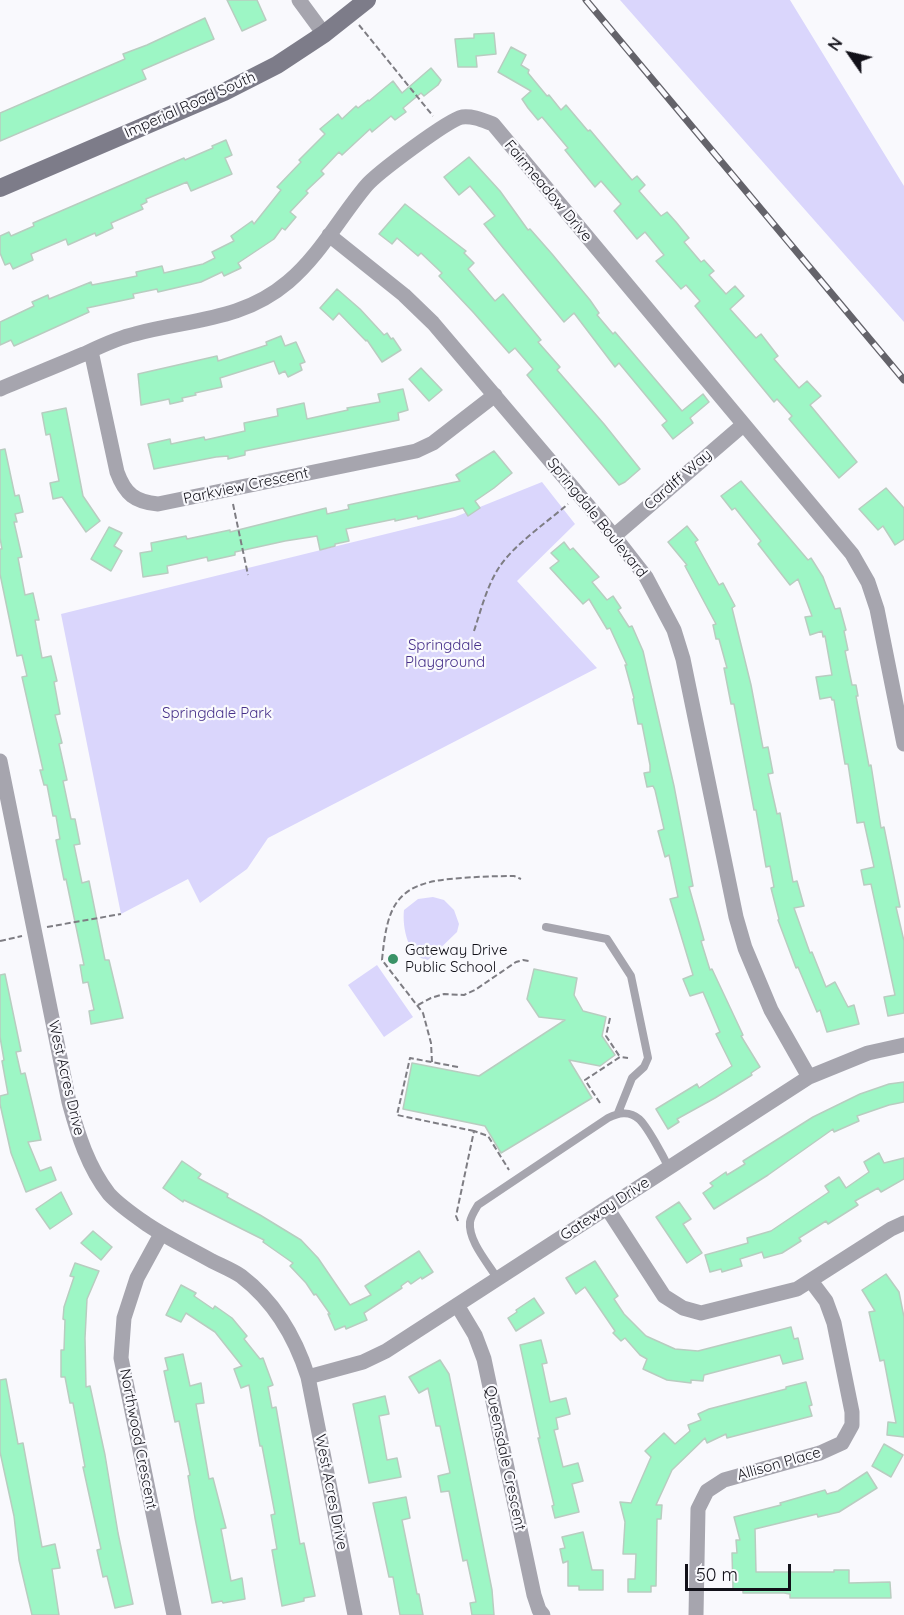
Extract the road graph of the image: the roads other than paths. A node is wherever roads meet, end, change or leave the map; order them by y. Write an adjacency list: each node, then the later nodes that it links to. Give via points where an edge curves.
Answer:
1 (299, 0): 3 (street)
2 (356, 5): 3 (street, Imperial Road South)
3 (324, 34): 4 (street, Imperial Road South, via 224,92)
4 (0, 188)
5 (329, 235): 6 (street, Fairmeadow Drive, via 291,280 246,309 135,334); 8 (street, Springdale Boulevard, via 404,295); 9 (street, Fairmeadow Drive, via 380,173 460,117 477,117 492,124)
6 (91, 351): 7 (street, Fairmeadow Drive); 8 (street, Parkview Crescent, via 117,472 130,495 143,503 158,504 416,451 434,443)
7 (0, 389)
8 (495, 395): 10 (street, Springdale Boulevard)
9 (743, 425): 10 (street, Cardiff Way); 11 (street, Fairmeadow Drive, via 852,554 868,582)
10 (614, 536): 15 (street, Springdale Boulevard, via 646,577 674,630 739,927 771,1010)
11 (904, 744)
12 (0, 761): 20 (street, West Acres Drive, via 79,1138 110,1195)
13 (546, 927): 16 (lane, via 607,939 632,976 648,1058 632,1078)
14 (904, 1045): 15 (street, Gateway Drive, via 868,1053)
15 (809, 1077): 17 (street, Gateway Drive)
16 (618, 1113): 17 (lane, via 639,1119); 21 (lane, via 478,1205 470,1223 471,1233)
17 (669, 1168): 18 (street, Gateway Drive)
18 (607, 1208): 21 (street, Gateway Drive); 22 (street, via 664,1296 683,1308 700,1313 797,1289)
19 (904, 1223): 22 (street)
20 (161, 1234): 24 (street, West Acres Drive, via 239,1275 266,1298 298,1348); 25 (street, Northwood Crescent, via 137,1278 124,1318 122,1358)
21 (497, 1278): 23 (street, Gateway Drive)
22 (811, 1281): 28 (street, Allison Place, via 826,1301 834,1323 852,1425 842,1443 724,1480 708,1491 698,1509)
23 (457, 1305): 24 (street, Gateway Drive, via 386,1351 363,1362); 27 (street, Queensdale Crescent, via 476,1335 484,1359 534,1595)
24 (308, 1377): 26 (street, West Acres Drive)
25 (174, 1615)
26 (355, 1615)
27 (543, 1615)
28 (696, 1615)

